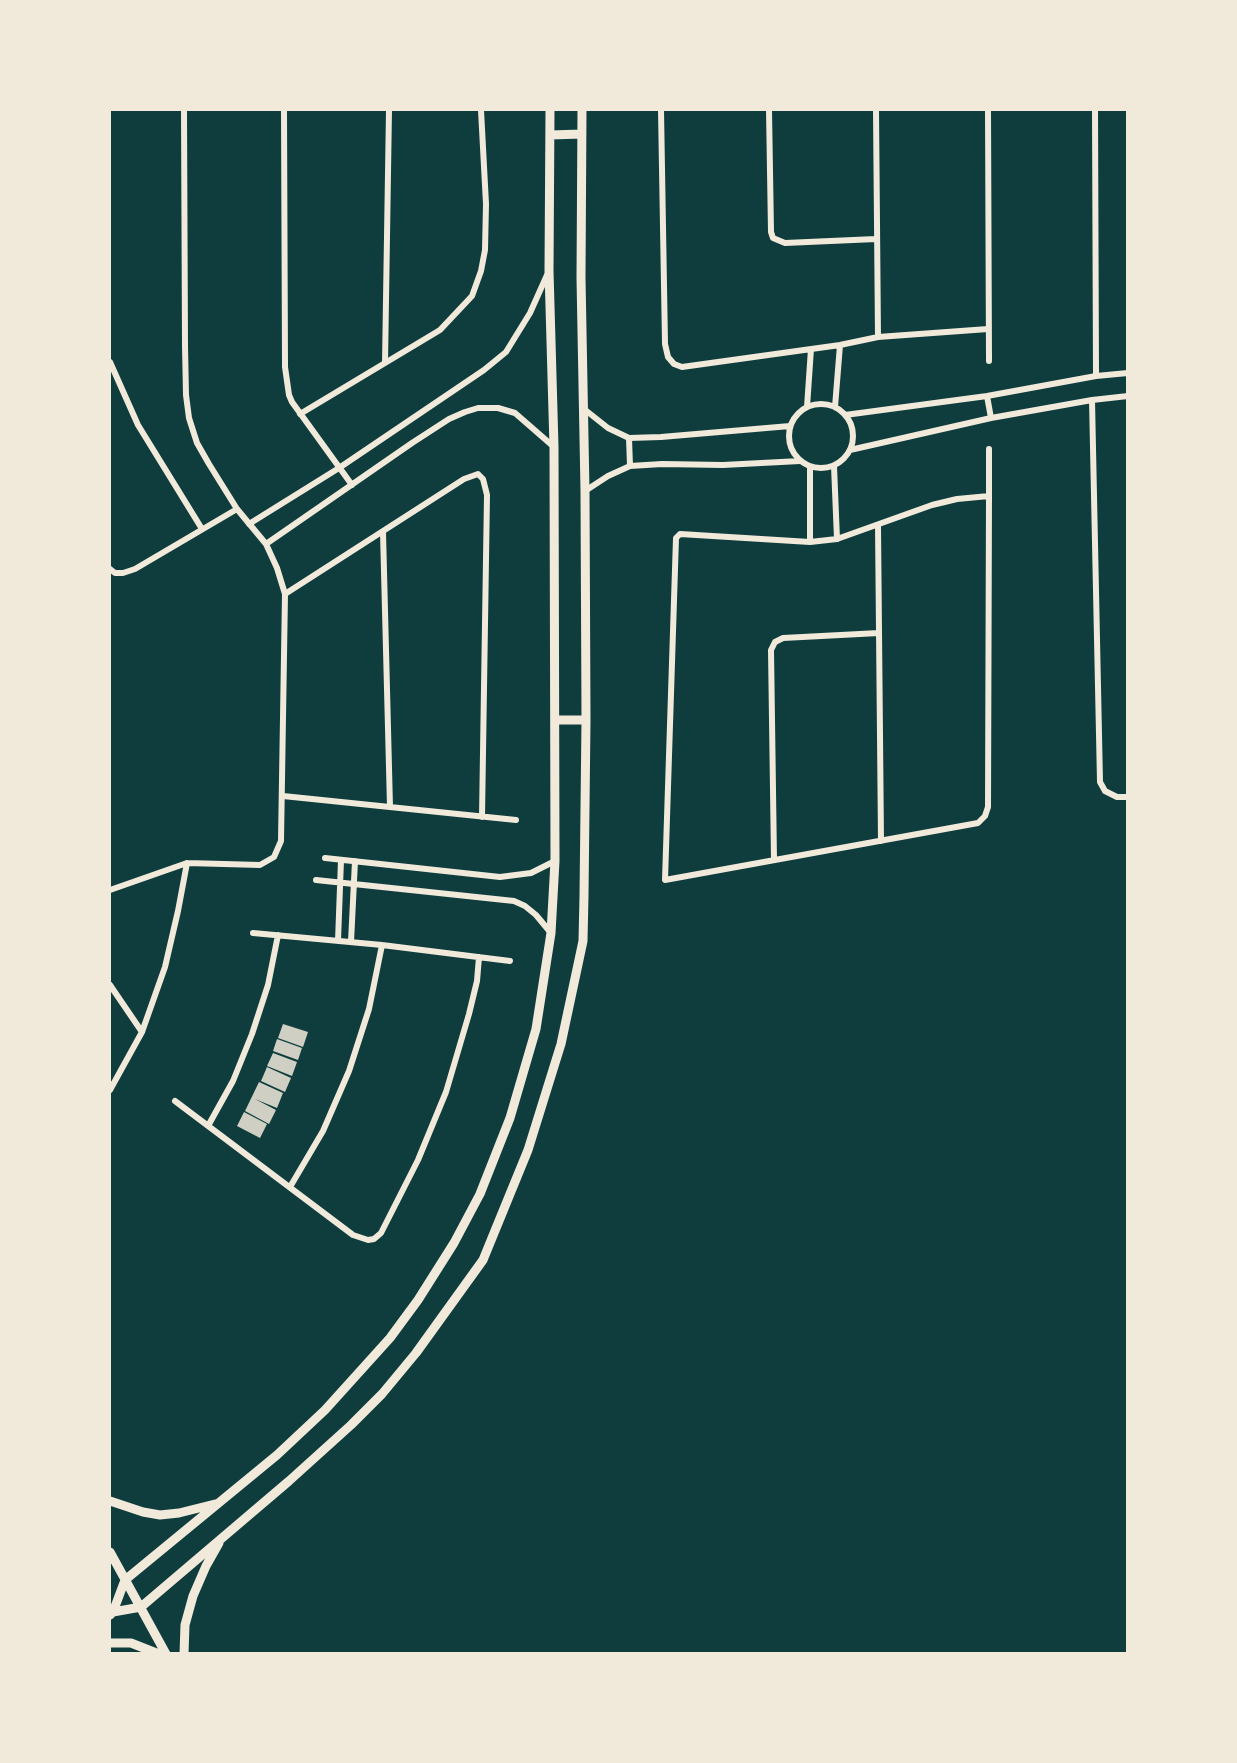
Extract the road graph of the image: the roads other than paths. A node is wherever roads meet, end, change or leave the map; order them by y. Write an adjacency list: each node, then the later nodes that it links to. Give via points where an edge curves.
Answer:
1 (184, 110): 47 (street, via 189,418 197,443)
2 (284, 110): 31 (street, via 285,367 289,395)
3 (389, 110): 22 (street)
4 (481, 110): 22 (street, via 485,250 472,296 440,330)
5 (550, 110): 13 (street)
6 (582, 110): 12 (street)
7 (661, 110): 19 (street, via 668,357 682,367)
8 (769, 110): 14 (street, via 771,232 777,241)
9 (876, 110): 14 (street)
10 (988, 110): 16 (street)
11 (1095, 110): 24 (street)
12 (582, 134): 13 (street); 30 (street)
13 (550, 135): 15 (street)
14 (876, 239): 17 (street)
15 (549, 271): 36 (street); 43 (street, via 507,352)
16 (988, 329): 17 (street); 20 (street)
17 (878, 338): 18 (street)
18 (840, 345): 19 (street); 29 (street)
19 (811, 349): 28 (street)
20 (988, 361)
21 (110, 362): 50 (street, via 138,426)
22 (385, 363): 31 (street)
23 (1128, 373): 24 (street)
24 (1096, 376): 25 (street)
25 (987, 396): 32 (street); 33 (street)
26 (1128, 396): 27 (street)
27 (1092, 400): 33 (street); 61 (street, via 1100,782 1105,791)
28 (807, 407): 29 (street); 34 (street)
29 (835, 407): 32 (street)
30 (584, 409): 35 (street); 45 (street)
31 (300, 414): 43 (street)
32 (845, 415): 38 (street, via 852,426)
33 (991, 418): 38 (street)
34 (790, 426): 35 (street); 39 (street, via 792,451)
35 (629, 438): 40 (street)
36 (554, 447): 44 (street, via 515,413 478,408 449,419); 58 (street)
37 (988, 449): 46 (street)
38 (850, 450): 41 (street)
39 (800, 460): 40 (street); 42 (street)
40 (630, 466): 45 (street)
41 (834, 466): 42 (street); 52 (street)
42 (810, 467): 53 (street)
43 (339, 468): 44 (street); 48 (street)
44 (352, 485): 54 (street)
45 (585, 491): 59 (street)
46 (989, 496): 49 (street, via 932,505); 65 (street, via 988,807 978,823)
47 (237, 509): 48 (street); 50 (street)
48 (249, 524): 54 (street)
49 (878, 525): 52 (street); 57 (street)
50 (202, 529): 55 (street, via 135,569 115,573)
51 (383, 532): 56 (street); 62 (street); 63 (street, via 464,479 474,474 483,479 487,495)
52 (837, 539): 53 (street)
53 (810, 542): 68 (street, via 680,534 675,545 665,880)
54 (266, 544): 56 (street)
55 (110, 569)
56 (285, 594): 60 (street)
57 (879, 633): 65 (street); 68 (street, via 783,638 771,650)
58 (555, 720): 59 (street); 70 (street)
59 (586, 720): 92 (street, via 582,941 573,993 528,1150 483,1260 382,1394)
60 (283, 796): 62 (street); 71 (street, via 281,841 274,857 260,865)
61 (1128, 797)
62 (390, 807): 63 (street)
63 (482, 817): 64 (street)
64 (516, 820)
65 (881, 841): 68 (street)
66 (325, 858): 67 (street)
67 (341, 860): 69 (street); 73 (street)
68 (774, 860)
69 (355, 861): 70 (street, via 500,877 531,873); 74 (street)
70 (555, 861): 77 (street)
71 (187, 863): 75 (street); 85 (street, via 165,968)
72 (316, 880): 73 (street)
73 (340, 883): 74 (street); 79 (street)
74 (354, 884): 77 (street, via 514,901 536,915); 80 (street)
75 (110, 890)
76 (253, 933): 78 (street)
77 (551, 933): 91 (street, via 536,1029 510,1118 480,1194 454,1243 418,1300 356,1377 277,1455)
78 (278, 935): 79 (street); 88 (street, via 268,985 252,1034 233,1081)
79 (338, 941): 80 (street)
80 (351, 942): 81 (street)
81 (382, 945): 82 (street); 89 (street, via 369,1009 349,1071 323,1131)
82 (479, 957): 83 (street); 89 (street, via 469,1014 446,1092 418,1160 381,1233 368,1240 353,1235)
83 (510, 961)
84 (110, 986): 85 (street)
85 (142, 1032): 86 (street)
86 (110, 1090)
87 (175, 1101): 88 (street)
88 (208, 1126): 89 (street)
89 (290, 1187)
90 (110, 1501): 91 (street, via 160,1515)
91 (220, 1502): 94 (street)
92 (223, 1536): 95 (street); 100 (street, via 193,1596 185,1625)
93 (110, 1552): 94 (street)
94 (125, 1580): 95 (street); 96 (street)
95 (141, 1607): 96 (street); 99 (street)
96 (111, 1613)
97 (110, 1642): 98 (street)
98 (159, 1653)
99 (166, 1653)
100 (184, 1653)

